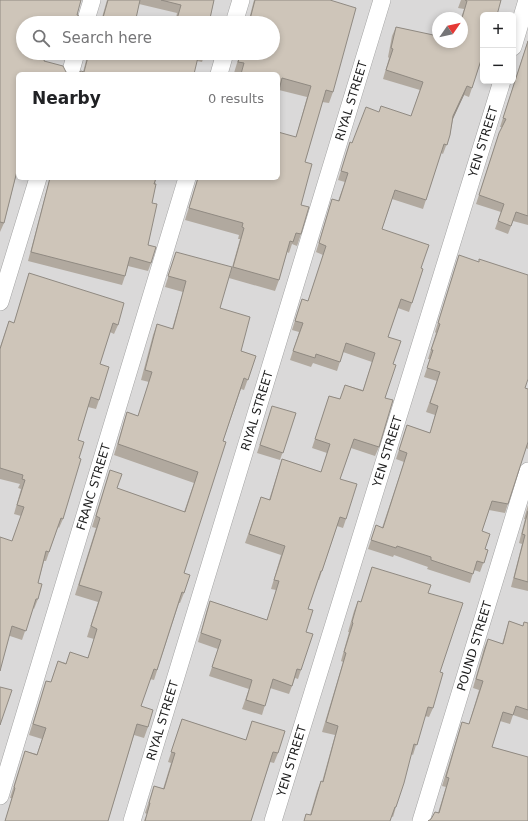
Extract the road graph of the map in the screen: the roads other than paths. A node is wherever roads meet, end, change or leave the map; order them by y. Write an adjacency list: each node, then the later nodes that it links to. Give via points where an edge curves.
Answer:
1 (92, 0): 5 (street)
2 (241, 0): 6 (street)
3 (382, 0): 18 (street, RIYAL STREET)
4 (527, 0): 7 (street)
5 (87, 16)
6 (236, 16)
7 (516, 37)
8 (74, 60): 10 (street)
9 (223, 60): 11 (street)
10 (71, 72)
11 (220, 72)
12 (501, 84): 19 (street, YEN STREET)
13 (37, 180): 15 (street)
14 (186, 180): 17 (street, FRANC STREET)
15 (0, 302)
16 (528, 471): 20 (street, POUND STREET)
17 (0, 796)
18 (132, 821)
19 (273, 821)
20 (421, 821)

